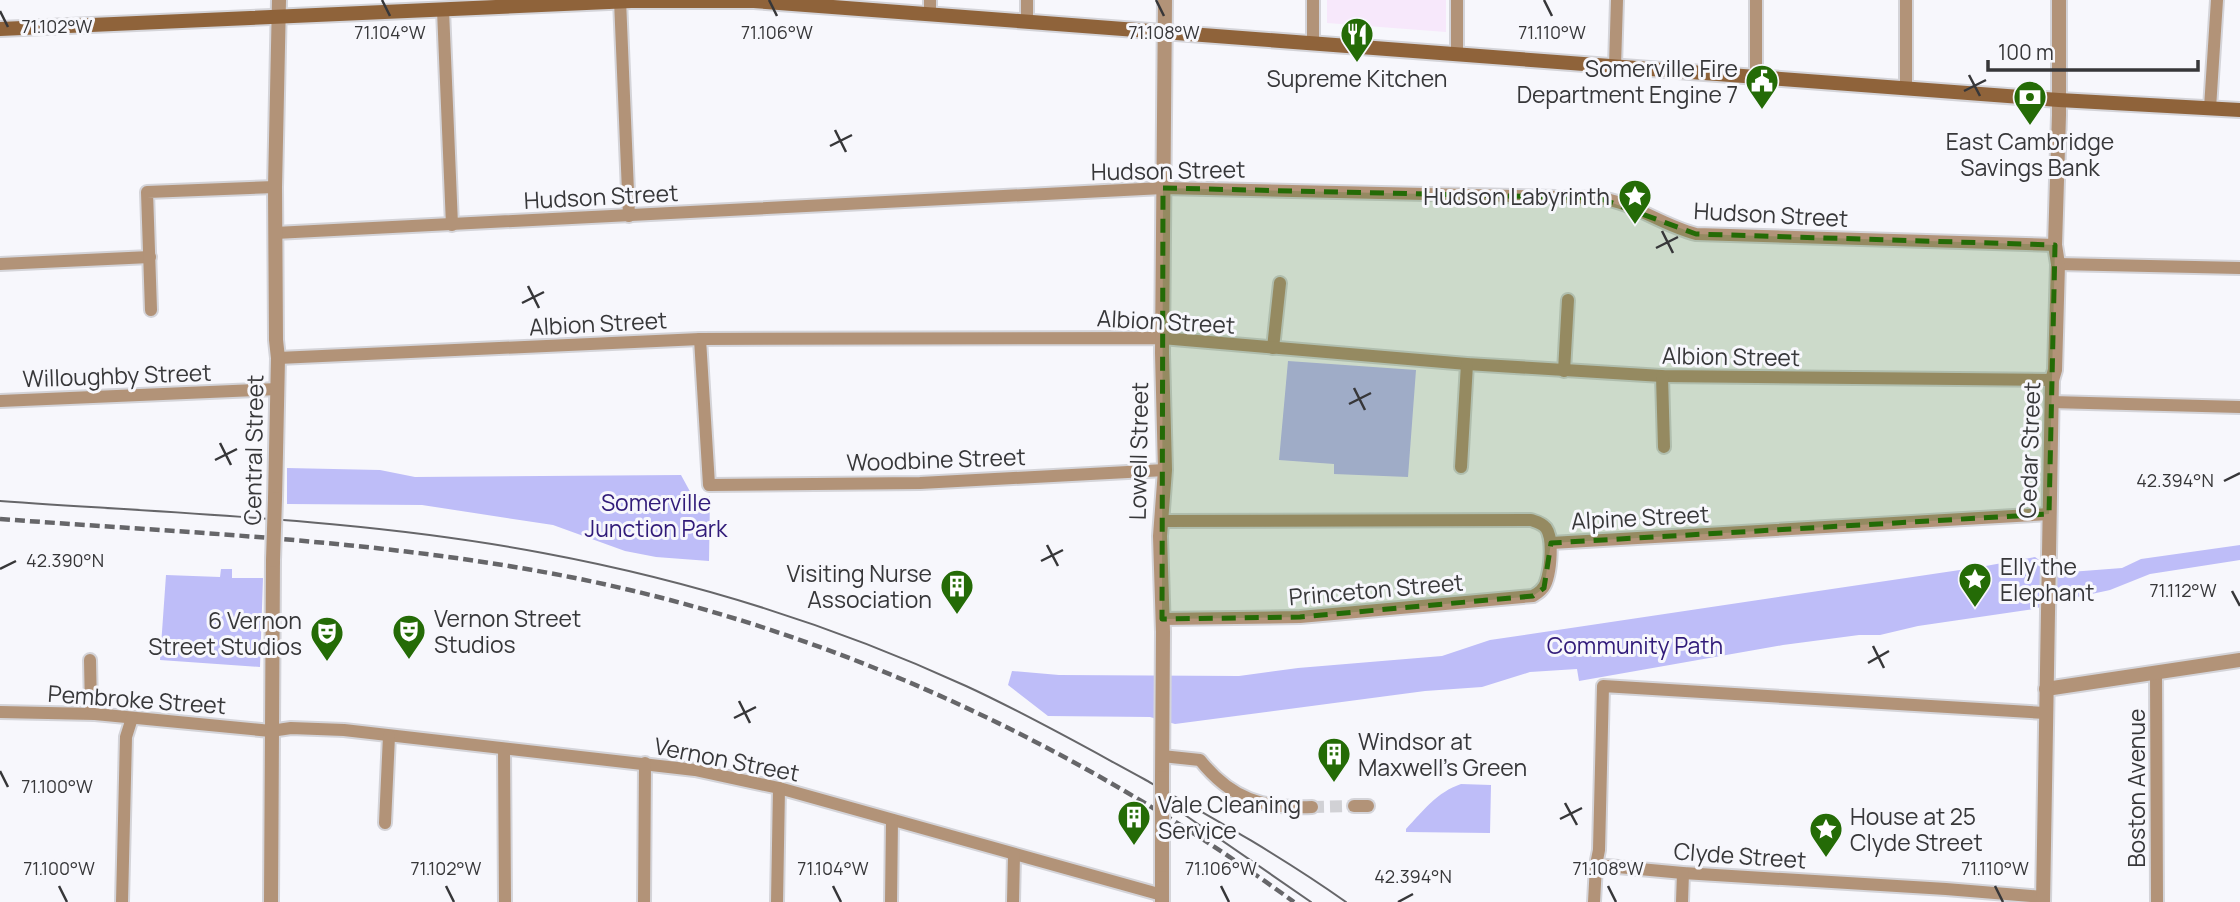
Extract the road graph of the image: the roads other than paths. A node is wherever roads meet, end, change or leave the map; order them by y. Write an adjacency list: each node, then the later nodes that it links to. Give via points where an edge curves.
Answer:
1 (279, 0): 14 (street, Central Street)
2 (1027, 0): 15 (street)
3 (1165, 0): 17 (street, Lowell Street)
4 (1313, 0): 18 (street)
5 (1457, 0): 19 (street)
6 (1616, 0): 20 (street)
7 (1756, 0): 21 (street)
8 (1906, 0): 22 (street)
9 (2059, 0): 23 (street, Cedar Street)
10 (2217, 0): 24 (street)
11 (620, 1): 12 (main road); 13 (main road); 28 (street)
12 (930, 7): 15 (main road)
13 (443, 10): 14 (main road); 29 (street)
14 (279, 17): 16 (main road); 26 (street, Central Street)
15 (1027, 22): 17 (main road)
16 (0, 29)
17 (1165, 32): 18 (main road); 27 (street, Lowell Street)
18 (1313, 44): 19 (main road)
19 (1457, 54): 20 (main road)
20 (1615, 66): 21 (main road)
21 (1756, 77): 22 (main road)
22 (1906, 88): 23 (main road)
23 (2059, 100): 24 (main road); 31 (street, Cedar Street)
24 (2210, 108): 25 (main road)
25 (2240, 110)
26 (275, 187): 30 (street, Central Street); 32 (street, via 147,192)
27 (1163, 188): 28 (street, Hudson Street); 31 (street, Hudson Street, via 1600,198 1616,200 1696,234); 39 (street, Lowell Street)
28 (629, 216): 29 (street, Hudson Street)
29 (452, 225): 30 (street, Hudson Street)
30 (275, 233): 42 (street, Central Street)
31 (2055, 246): 34 (street, Cedar Street)
32 (150, 257): 33 (street); 38 (street)
33 (0, 264)
34 (2058, 264): 35 (street); 46 (street, Cedar Street)
35 (2240, 268)
36 (1280, 283): 41 (street)
37 (1568, 300): 44 (street)
38 (152, 310)
39 (1162, 338): 40 (street, Albion Street); 41 (street, Albion Street); 53 (street, Lowell Street)
40 (700, 339): 42 (street, Albion Street); 53 (street, Woodbine Street, via 709,485 920,483)
41 (1273, 348): 43 (street, Albion Street)
42 (278, 358): 47 (street, Central Street)
43 (1467, 364): 44 (street, Albion Street); 52 (street)
44 (1564, 370): 45 (street, Albion Street)
45 (1662, 376): 46 (street, Albion Street); 51 (street)
46 (2052, 380): 49 (street, Cedar Street)
47 (278, 389): 48 (street, Willoughby Street); 66 (street, Central Street, bridge)
48 (0, 401)
49 (2052, 402): 50 (street); 54 (street, Cedar Street)
50 (2240, 407)
51 (1664, 447)
52 (1461, 467)
53 (1165, 470): 55 (street, Lowell Street)
54 (2049, 514): 56 (street, Alpine Street); 61 (street, Cedar Street)
55 (1161, 521): 56 (street, Alpine Street, via 1531,520 1548,530); 57 (street, Lowell Street)
56 (1551, 543): 57 (street, Princeton Street, via 1544,588 1533,596 1300,617)
57 (1162, 619): 69 (street, Lowell Street)
58 (90, 660): 63 (street, via 91,708)
59 (2240, 660): 60 (street)
60 (2157, 673): 61 (street); 91 (street, Boston Avenue)
61 (2046, 689): 64 (street, Cedar Street)
62 (0, 712): 63 (street, Pembroke Street)
63 (95, 713): 65 (street, Pembroke Street)
64 (2045, 713): 78 (street, via 1603,686); 81 (street, Cedar Street)
65 (132, 718): 66 (street, Pembroke Street); 82 (street, via 126,737)
66 (271, 731): 67 (street, Vernon Street, via 291,728); 83 (street, Central Street)
67 (389, 736): 68 (street, Vernon Street); 76 (street)
68 (504, 749): 70 (street, Vernon Street); 84 (street)
69 (1162, 756): 74 (street, via 1200,760 1220,783 1250,800); 80 (street, Lowell Street, bridge)
70 (645, 763): 71 (street, Vernon Street); 85 (street)
71 (779, 788): 75 (street, Vernon Street); 86 (street)
72 (1354, 806): 73 (street)
73 (1368, 806)
74 (1312, 807)
75 (892, 820): 77 (street, Vernon Street); 87 (street)
76 (385, 823)
77 (1014, 855): 80 (street, Vernon Street); 88 (street)
78 (1596, 865): 79 (street, Clyde Street); 89 (street)
79 (1683, 873): 81 (street, Clyde Street, via 1946,888); 90 (street)
80 (1162, 898)
81 (2043, 900)
82 (122, 902)
83 (271, 902)
84 (505, 902)
85 (644, 902)
86 (777, 902)
87 (891, 902)
88 (1013, 902)
89 (1594, 902)
90 (1682, 902)
91 (2157, 902)

